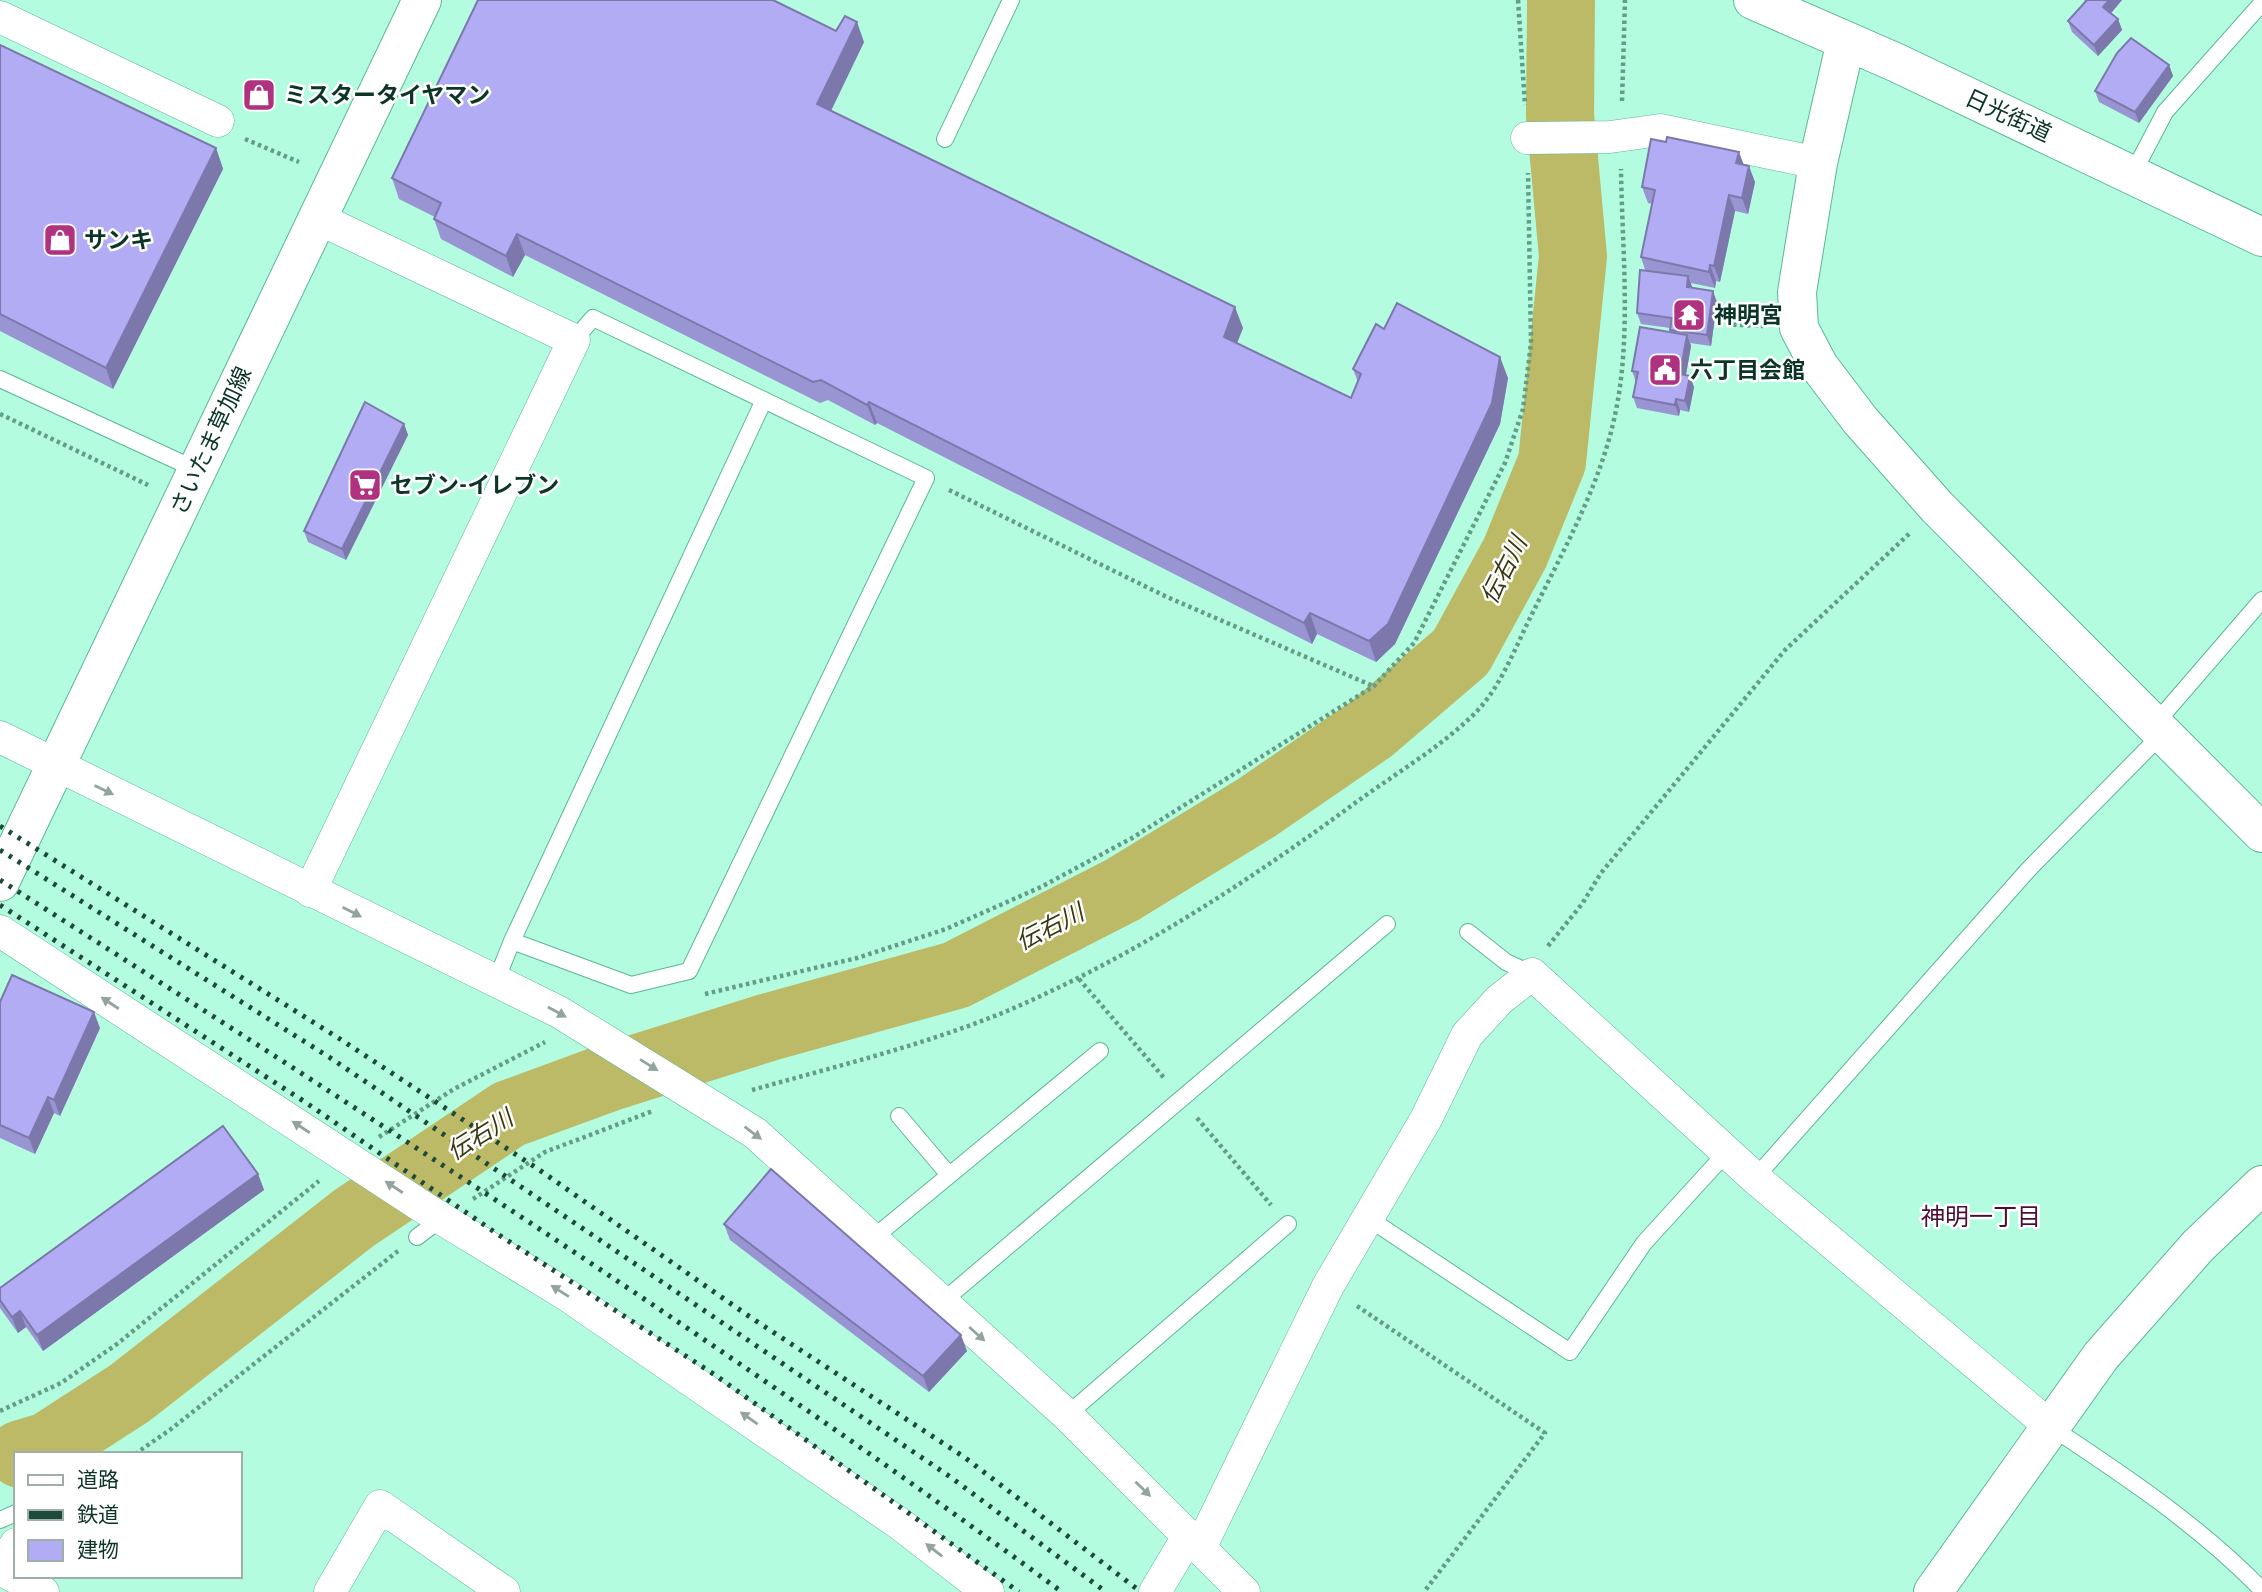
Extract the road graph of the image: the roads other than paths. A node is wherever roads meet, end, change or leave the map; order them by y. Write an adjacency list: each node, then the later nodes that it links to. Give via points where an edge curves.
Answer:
1 (422, 0): 12 (main road, さいたま草加線)
2 (1011, 0): 9 (lane)
3 (1753, 0): 6 (main road, 日光街道)
4 (2262, 3): 11 (lane, via 2165,111)
5 (0, 17): 7 (street)
6 (1846, 41): 10 (main road); 11 (main road, 日光街道)
7 (218, 121)
8 (1527, 138): 10 (street, via 1660,130)
9 (945, 139)
10 (1818, 163): 19 (main road, via 1797,292 1798,328 1819,366 1937,507)
11 (2132, 175): 13 (main road, 日光街道)
12 (317, 218): 14 (street); 17 (main road, さいたま草加線)
13 (2262, 237)
14 (574, 340): 16 (lane, via 593,318); 24 (street)
15 (0, 379): 17 (lane)
16 (764, 400): 28 (lane); 28 (lane, via 926,478 689,971 631,985)
17 (197, 470): 21 (main road, さいたま草加線)
18 (2262, 600): 19 (lane)
19 (2158, 730): 22 (main road); 35 (lane)
20 (0, 737): 21 (street)
21 (56, 766): 23 (main road, さいたま草加線); 24 (street, one-way to 24)
22 (2262, 833)
23 (0, 883)
24 (310, 891): 30 (street, one-way to 30)
25 (1387, 924): 40 (lane)
26 (0, 931): 51 (street, one-way to 26, via 719,1397 567,1295 439,1217 360,1154)
27 (1468, 932): 29 (lane, via 1506,962)
28 (512, 941): 30 (lane)
29 (1532, 974): 33 (street); 37 (street, via 1499,1000 1467,1035 1426,1119)
30 (496, 981): 39 (street, one-way to 39, via 589,1030 755,1133)
31 (1100, 1051): 34 (lane)
32 (899, 1116): 34 (lane)
33 (1726, 1153): 35 (street); 37 (lane, via 1644,1244 1570,1352)
34 (948, 1175): 39 (lane)
35 (1755, 1178): 42 (street)
36 (2262, 1185): 42 (main road, via 2198,1246 2101,1356)
37 (1368, 1218): 43 (street)
38 (1288, 1224): 41 (lane)
39 (872, 1239): 40 (street)
40 (942, 1302): 41 (street, one-way to 41)
41 (1067, 1415): 43 (street, one-way to 43)
42 (2051, 1427): 47 (lane, via 2140,1487); 54 (main road)
43 (1195, 1541): 52 (street); 53 (street)
44 (14, 1547): 45 (street)
45 (0, 1569)
46 (17, 1578): 48 (street)
47 (2262, 1590)
48 (43, 1592)
49 (330, 1592): 50 (street, via 380,1506)
50 (504, 1592)
51 (988, 1592)
52 (1155, 1592)
53 (1244, 1592)
54 (1933, 1592)

